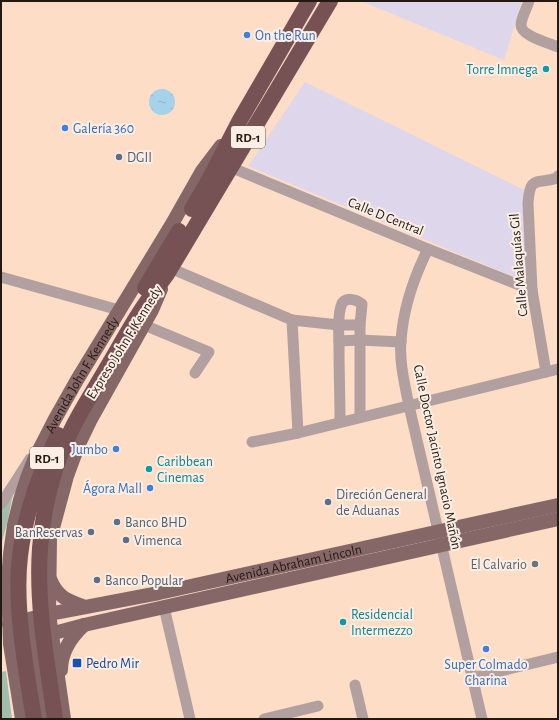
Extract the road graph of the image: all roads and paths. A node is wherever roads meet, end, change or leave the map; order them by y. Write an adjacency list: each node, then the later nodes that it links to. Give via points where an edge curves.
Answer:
1 (308, 1): 5 (highway, Expreso John F. Kennedy / RD-1)
2 (330, 1): 6 (highway, Expreso John F. Kennedy / RD-1)
3 (529, 1): 4 (street, via 521,28 526,34)
4 (558, 47)
5 (235, 129): 12 (main road, Avenida John F. Kennedy / RD-1, via 202,170); 57 (highway, Expreso John F. Kennedy / RD-1, via 209,180 61,430 30,505 18,582 21,625)
6 (230, 167): 8 (street, Calle D Central); 9 (highway, Expreso John F. Kennedy / RD-1)
7 (558, 176): 11 (street, Calle Malaquías Gil, via 552,180 538,181 528,190)
8 (428, 249): 11 (street, Calle D Central); 19 (street, Calle Doctor Jacinto Ignacio Mañón, via 409,300)
9 (169, 271): 13 (street); 14 (main road, Avenida John F. Kennedy / RD-1); 59 (highway, Expreso John F. Kennedy / RD-1, via 144,305 68,437 53,475 42,526 39,574 40,607)
10 (1, 276): 12 (street)
11 (532, 290): 21 (street, Calle Malaquías Gil)
12 (119, 310): 25 (main road, Avenida John F. Kennedy / RD-1)
13 (292, 320): 15 (street); 27 (street)
14 (144, 325): 22 (street, via 209,352); 34 (main road, Avenida John F. Kennedy / RD-1, via 78,446 66,476)
15 (339, 325): 16 (street); 16 (street, via 341,305 348,300 357,300 362,304); 18 (street)
16 (360, 325): 17 (street)
17 (360, 340): 18 (street); 19 (street); 24 (street)
18 (339, 341): 26 (street)
19 (401, 342): 23 (street, Calle Doctor Jacinto Ignacio Mañón)
20 (558, 369): 21 (street)
21 (546, 372): 23 (street)
22 (195, 373)
23 (409, 406): 24 (street); 33 (street, Calle Doctor Jacinto Ignacio Mañón)
24 (360, 417): 26 (street)
25 (54, 420): 29 (main road, Avenida John F. Kennedy / RD-1, via 34,460); 30 (street)
26 (340, 422): 27 (street)
27 (298, 433): 28 (street)
28 (252, 442)
29 (20, 500): 35 (main road, Avenida John F. Kennedy / RD-1); 37 (main road)
30 (1, 504)
31 (558, 505): 33 (main road, Avenida Abraham Lincoln)
32 (558, 519): 36 (main road, Avenida Abraham Lincoln)
33 (438, 532): 36 (street, Calle Doctor Jacinto Ignacio Mañón); 39 (main road, Avenida Abraham Lincoln)
34 (50, 539): 35 (main road, via 45,556 36,565 24,565 15,561); 38 (main road, Avenida John F. Kennedy / RD-1)
35 (11, 544): 43 (main road, Avenida John F. Kennedy / RD-1)
36 (442, 545): 40 (main road, Avenida Abraham Lincoln); 50 (street, Calle Doctor Jacinto Ignacio Mañón)
37 (1, 560)
38 (49, 576): 39 (main road, via 54,588 64,599); 41 (main road, Avenida John F. Kennedy / RD-1)
39 (86, 607): 41 (main road, Avenida Abraham Lincoln)
40 (164, 607): 44 (main road, Avenida Abraham Lincoln); 61 (street)
41 (49, 614): 42 (main road, Avenida Abraham Lincoln); 45 (main road, Avenida John F. Kennedy / RD-1)
42 (28, 620): 43 (main road, Avenida Abraham Lincoln); 46 (main road)
43 (5, 625): 47 (main road, Avenida John F. Kennedy / RD-1)
44 (84, 625): 45 (main road, Avenida Abraham Lincoln); 52 (main road, via 75,633 64,652)
45 (52, 633): 46 (main road, Avenida Abraham Lincoln); 52 (main road, Avenida John F. Kennedy / RD-1)
46 (31, 639): 47 (main road, Avenida Abraham Lincoln); 53 (main road)
47 (6, 646): 49 (main road, Avenida John F. Kennedy / RD-1)
48 (558, 657): 50 (street)
49 (7, 667): 53 (main road, via 28,679); 56 (main road, Avenida John F. Kennedy / RD-1)
50 (472, 678): 64 (street, Calle Doctor Jacinto Ignacio Mañón)
51 (355, 685): 63 (street)
52 (60, 690): 60 (main road, Avenida John F. Kennedy / RD-1)
53 (41, 698): 58 (main road)
54 (318, 706): 55 (street)
55 (285, 717): 62 (street)
56 (22, 719)
57 (34, 719)
58 (44, 719)
59 (55, 719)
60 (64, 719)
61 (190, 719)
62 (264, 719)
63 (363, 719)
64 (482, 719)

